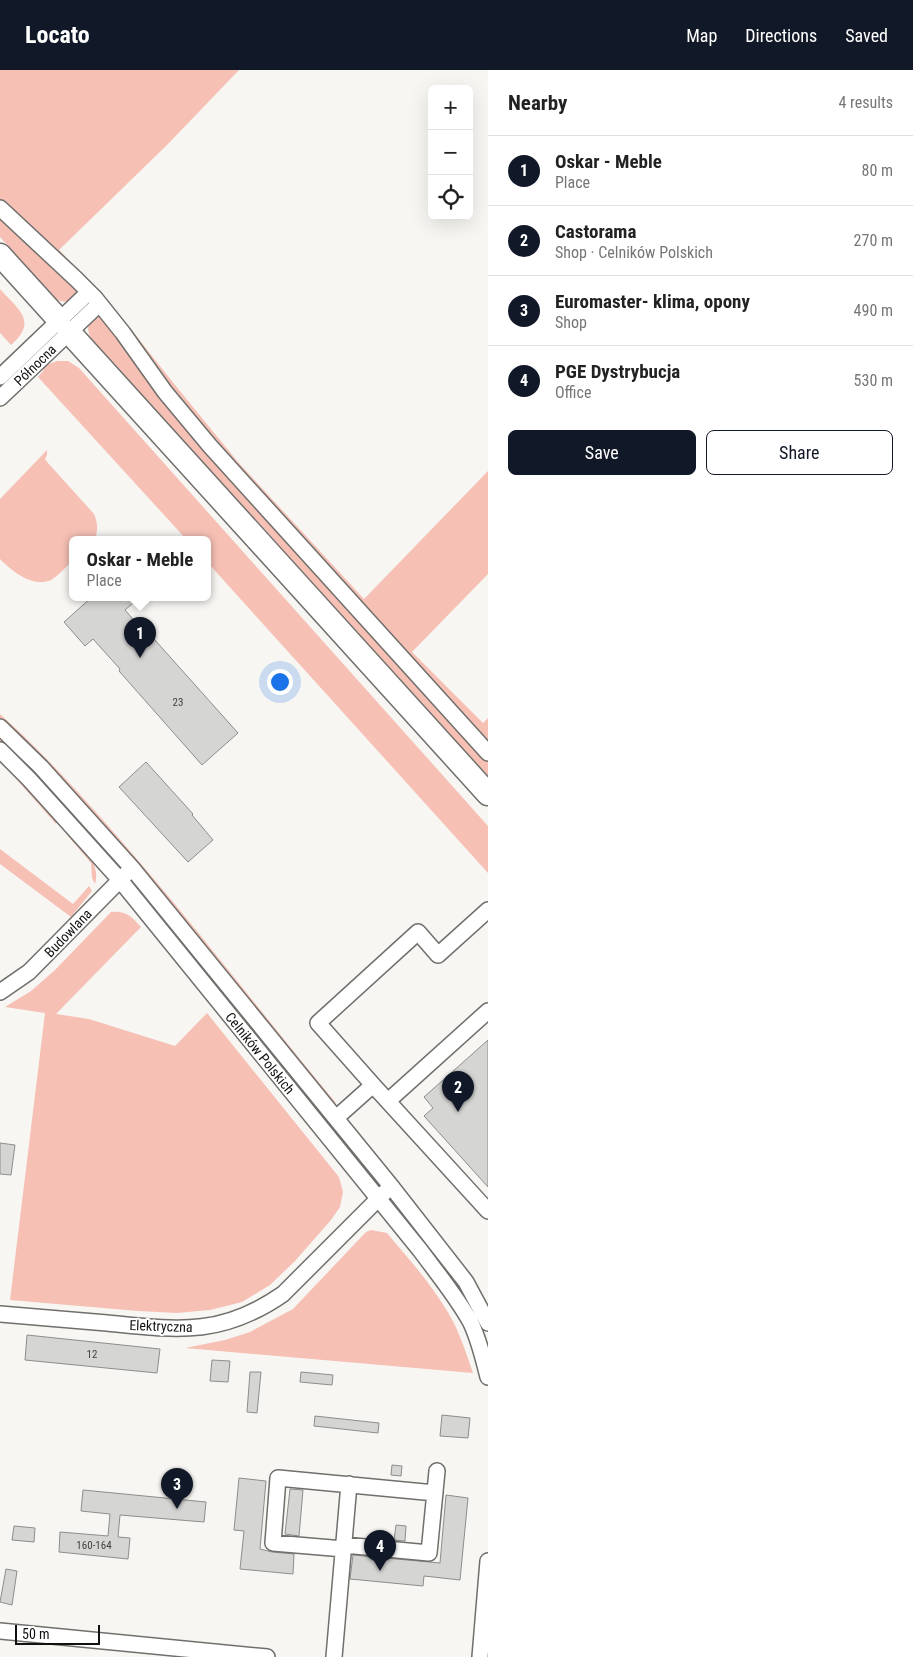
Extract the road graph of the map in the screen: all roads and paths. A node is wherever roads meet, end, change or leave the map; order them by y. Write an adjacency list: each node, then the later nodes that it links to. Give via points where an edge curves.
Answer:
1 (0, 208): 3 (street)
2 (0, 255): 4 (highway)
3 (94, 298): 4 (street); 9 (street, via 210,446)
4 (64, 326): 5 (street, Północna); 6 (street, Północna); 10 (highway)
5 (0, 377)
6 (0, 398)
7 (0, 727): 11 (street, Celników Polskich, via 41,767)
8 (0, 750): 12 (street, Celników Polskich)
9 (488, 753)
10 (488, 794)
11 (132, 868): 12 (street, Budowlana); 18 (street, Celników Polskich)
12 (120, 880): 14 (street, Budowlana, via 29,972); 20 (street, Celników Polskich)
13 (488, 910): 16 (street, via 438,955 418,932 318,1023)
14 (0, 992)
15 (488, 1011): 17 (street)
16 (373, 1085): 17 (street); 18 (street)
17 (388, 1101): 21 (street)
18 (336, 1118): 19 (street, Celników Polskich)
19 (391, 1186): 20 (street, Elektryczna); 23 (street, Celników Polskich, via 466,1282)
20 (377, 1198): 22 (street, Elektryczna, via 283,1294 235,1320 208,1327 168,1329); 24 (street, Celników Polskich, via 456,1299 480,1344)
21 (488, 1211)
22 (0, 1314)
23 (487, 1315)
24 (488, 1377)
25 (437, 1471): 27 (street)
26 (350, 1484): 27 (street); 28 (street); 28 (street, via 278,1478 273,1543)
27 (435, 1492): 28 (street, via 429,1553)
28 (344, 1547): 34 (street, via 333,1611)
29 (488, 1561): 35 (street)
30 (0, 1631): 31 (street)
31 (152, 1652): 32 (street)
32 (245, 1656): 33 (street)
33 (267, 1657)
34 (334, 1657)
35 (480, 1657)

